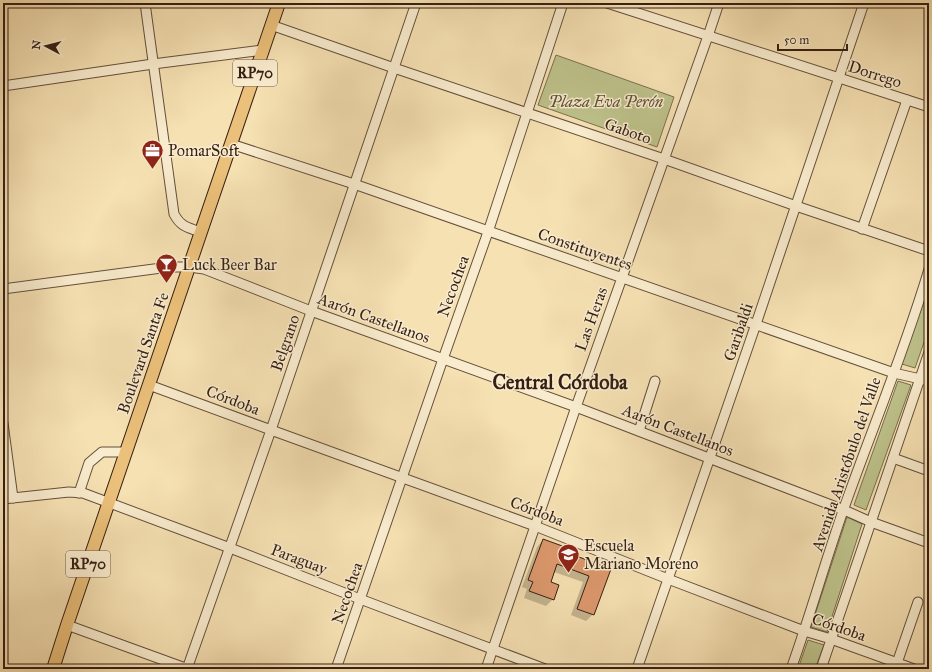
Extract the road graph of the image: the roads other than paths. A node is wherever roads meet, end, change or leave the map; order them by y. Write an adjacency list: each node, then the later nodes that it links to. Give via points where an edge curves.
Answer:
1 (144, 3): 11 (street)
2 (279, 3): 8 (main road, Boulevard Santa Fe / RP70)
3 (416, 3): 12 (street, Belgrano)
4 (562, 3): 17 (street, Necochea)
5 (607, 3): 9 (street, Dorrego)
6 (719, 3): 9 (street, Las Heras)
7 (864, 3): 13 (street, Garibaldi)
8 (271, 26): 10 (main road, Boulevard Santa Fe / RP70); 12 (street, Gaboto)
9 (708, 36): 13 (street, Dorrego); 19 (street, Las Heras)
10 (263, 50): 11 (street); 18 (main road, Boulevard Santa Fe / RP70)
11 (152, 64): 14 (street); 23 (street, via 174,214 178,222)
12 (394, 68): 17 (street, Gaboto); 20 (street, Belgrano)
13 (838, 78): 15 (street, Dorrego); 21 (street, Garibaldi)
14 (3, 86)
15 (907, 100): 16 (street, Dorrego); 22 (street)
16 (929, 107)
17 (526, 113): 19 (street, Gaboto); 24 (street, Necochea)
18 (231, 144): 20 (street, Constituyentes); 23 (main road, Boulevard Santa Fe / RP70)
19 (664, 159): 21 (street, Gaboto); 28 (street, Las Heras)
20 (354, 184): 24 (street, Constituyentes); 31 (street, Belgrano)
21 (796, 206): 22 (street, Gaboto); 32 (street, Garibaldi)
22 (862, 228): 25 (street, Gaboto)
23 (200, 232): 26 (main road, Boulevard Santa Fe / RP70)
24 (488, 232): 28 (street, Constituyentes); 34 (street, Necochea)
25 (929, 252)
26 (189, 267): 30 (street, Aarón Castellanos, via 169,267); 31 (street, Aarón Castellanos, via 204,269); 39 (main road, Boulevard Santa Fe / RP70)
27 (929, 269): 29 (street, Avenida Aristóbulo del Valle)
28 (622, 278): 32 (street, Constituyentes); 40 (street, Las Heras)
29 (927, 286): 35 (street, Avenida Aristóbulo del Valle)
30 (3, 289)
31 (312, 311): 34 (street, Aarón Castellanos); 42 (street, Belgrano)
32 (756, 324): 35 (street, Constituyentes); 45 (street, Garibaldi)
33 (929, 352): 36 (street)
34 (443, 359): 40 (street, Aarón Castellanos); 48 (street, Necochea)
35 (894, 373): 36 (street, Constituyentes); 53 (street, Avenida Aristóbulo del Valle)
36 (920, 378): 38 (street, Constituyentes); 46 (street)
37 (655, 381): 43 (street)
38 (929, 381)
39 (149, 385): 42 (street, Córdoba); 44 (main road, Boulevard Santa Fe / RP70)
40 (576, 408): 43 (street, Aarón Castellanos); 55 (street, Las Heras)
41 (3, 423): 50 (street)
42 (271, 430): 48 (street, Córdoba); 57 (street, Belgrano)
43 (639, 431): 45 (street, Aarón Castellanos)
44 (126, 452): 49 (street, via 102,452 89,463); 52 (main road, Boulevard Santa Fe / RP70)
45 (709, 458): 53 (street, Aarón Castellanos); 58 (street, Garibaldi)
46 (893, 458): 47 (street); 54 (street)
47 (929, 471)
48 (402, 477): 55 (street, Córdoba); 59 (street, Necochea)
49 (79, 493): 50 (street, Paraguay); 52 (street, Paraguay)
50 (13, 498): 51 (street, Paraguay)
51 (3, 500)
52 (108, 503): 57 (street, Paraguay); 61 (main road, Boulevard Santa Fe / RP70)
53 (844, 510): 54 (street, Aarón Castellanos); 62 (street, Avenida Aristóbulo del Valle)
54 (871, 522): 56 (street, Aarón Castellanos); 63 (street)
55 (535, 526): 58 (street, Córdoba); 64 (street, Las Heras)
56 (929, 543)
57 (230, 548): 59 (street, Paraguay); 67 (street, Belgrano)
58 (668, 579): 62 (street, Córdoba); 71 (street, Garibaldi)
59 (360, 599): 64 (street, Paraguay); 68 (street, Necochea)
60 (918, 602): 65 (street)
61 (67, 624): 66 (main road, Boulevard Santa Fe / RP70); 67 (street)
62 (804, 631): 63 (street, Córdoba); 72 (street, Avenida Aristóbulo del Valle)
63 (831, 639): 65 (street, Córdoba); 73 (street)
64 (493, 649): 69 (street, Las Heras); 70 (street, Paraguay)
65 (897, 663): 74 (street, Córdoba)
66 (53, 669)
67 (188, 669)
68 (336, 669)
69 (486, 669)
70 (545, 669)
71 (637, 669)
72 (791, 669)
73 (821, 669)
74 (914, 669)

